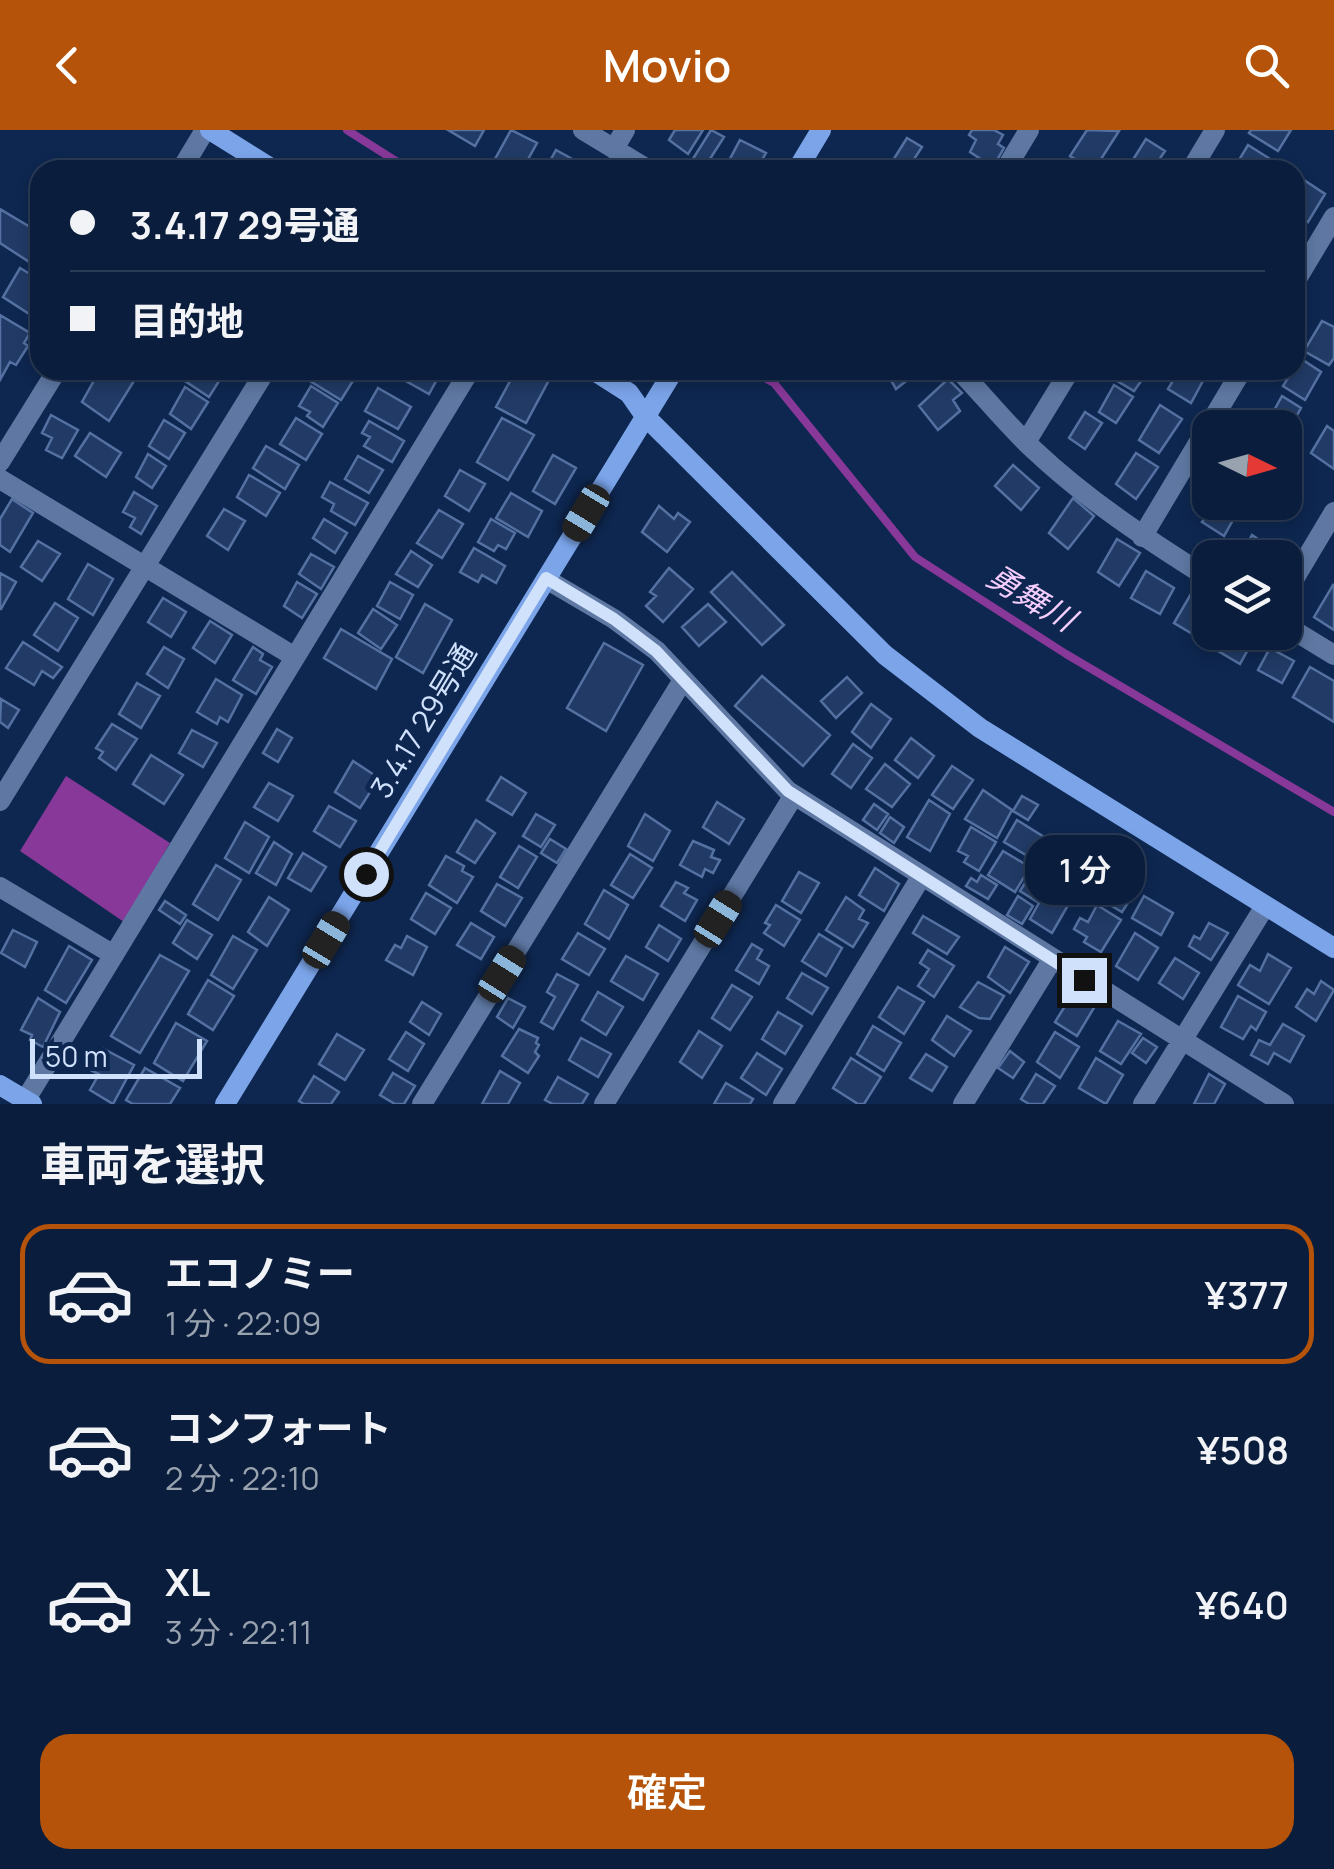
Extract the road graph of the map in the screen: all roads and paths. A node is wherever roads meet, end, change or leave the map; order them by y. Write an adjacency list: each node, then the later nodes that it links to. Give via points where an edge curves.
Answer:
1 (208, 130): 8 (street); 9 (street)
2 (583, 130): 7 (street)
3 (626, 130): 7 (street)
4 (821, 130): 11 (street)
5 (1030, 130): 12 (street)
6 (1215, 130): 13 (street)
7 (614, 149): 10 (street)
8 (188, 160)
9 (258, 160)
10 (632, 160)
11 (802, 160)
12 (1011, 160)
13 (1197, 160)
14 (1334, 217): 15 (street)
15 (1305, 265)
16 (51, 380): 26 (street)
17 (260, 380): 31 (street)
18 (464, 380): 36 (street)
19 (608, 380): 24 (street, via 629,393)
20 (668, 380): 24 (street, 3.4.17 29号通)
21 (968, 380): 25 (street)
22 (1064, 380): 25 (street)
23 (1236, 380): 29 (street)
24 (645, 416): 33 (street, 3.4.17 29号通); 42 (street, via 884,655 980,728)
25 (1026, 442): 29 (street)
26 (0, 462)
27 (0, 479): 31 (street)
28 (1334, 512): 30 (street)
29 (1142, 537): 32 (street)
30 (1302, 566)
31 (146, 567): 36 (street); 39 (street)
32 (1192, 568)
33 (546, 578): 37 (street, via 642,640); 49 (street, 3.4.17 29号通)
34 (1302, 635): 35 (street)
35 (1334, 655)
36 (295, 657): 44 (street)
37 (683, 680): 38 (street); 50 (street)
38 (794, 795): 40 (street); 51 (street)
39 (0, 801)
40 (921, 878): 45 (street); 52 (street)
41 (0, 886): 44 (street)
42 (1265, 906): 43 (street); 46 (street)
43 (1334, 948)
44 (114, 955): 48 (street)
45 (1052, 960): 46 (street); 53 (street)
46 (1182, 1041): 54 (street); 55 (street)
47 (0, 1085): 48 (street)
48 (27, 1103)
49 (226, 1104)
50 (422, 1104)
51 (604, 1104)
52 (783, 1104)
53 (963, 1104)
54 (1144, 1104)
55 (1284, 1104)

